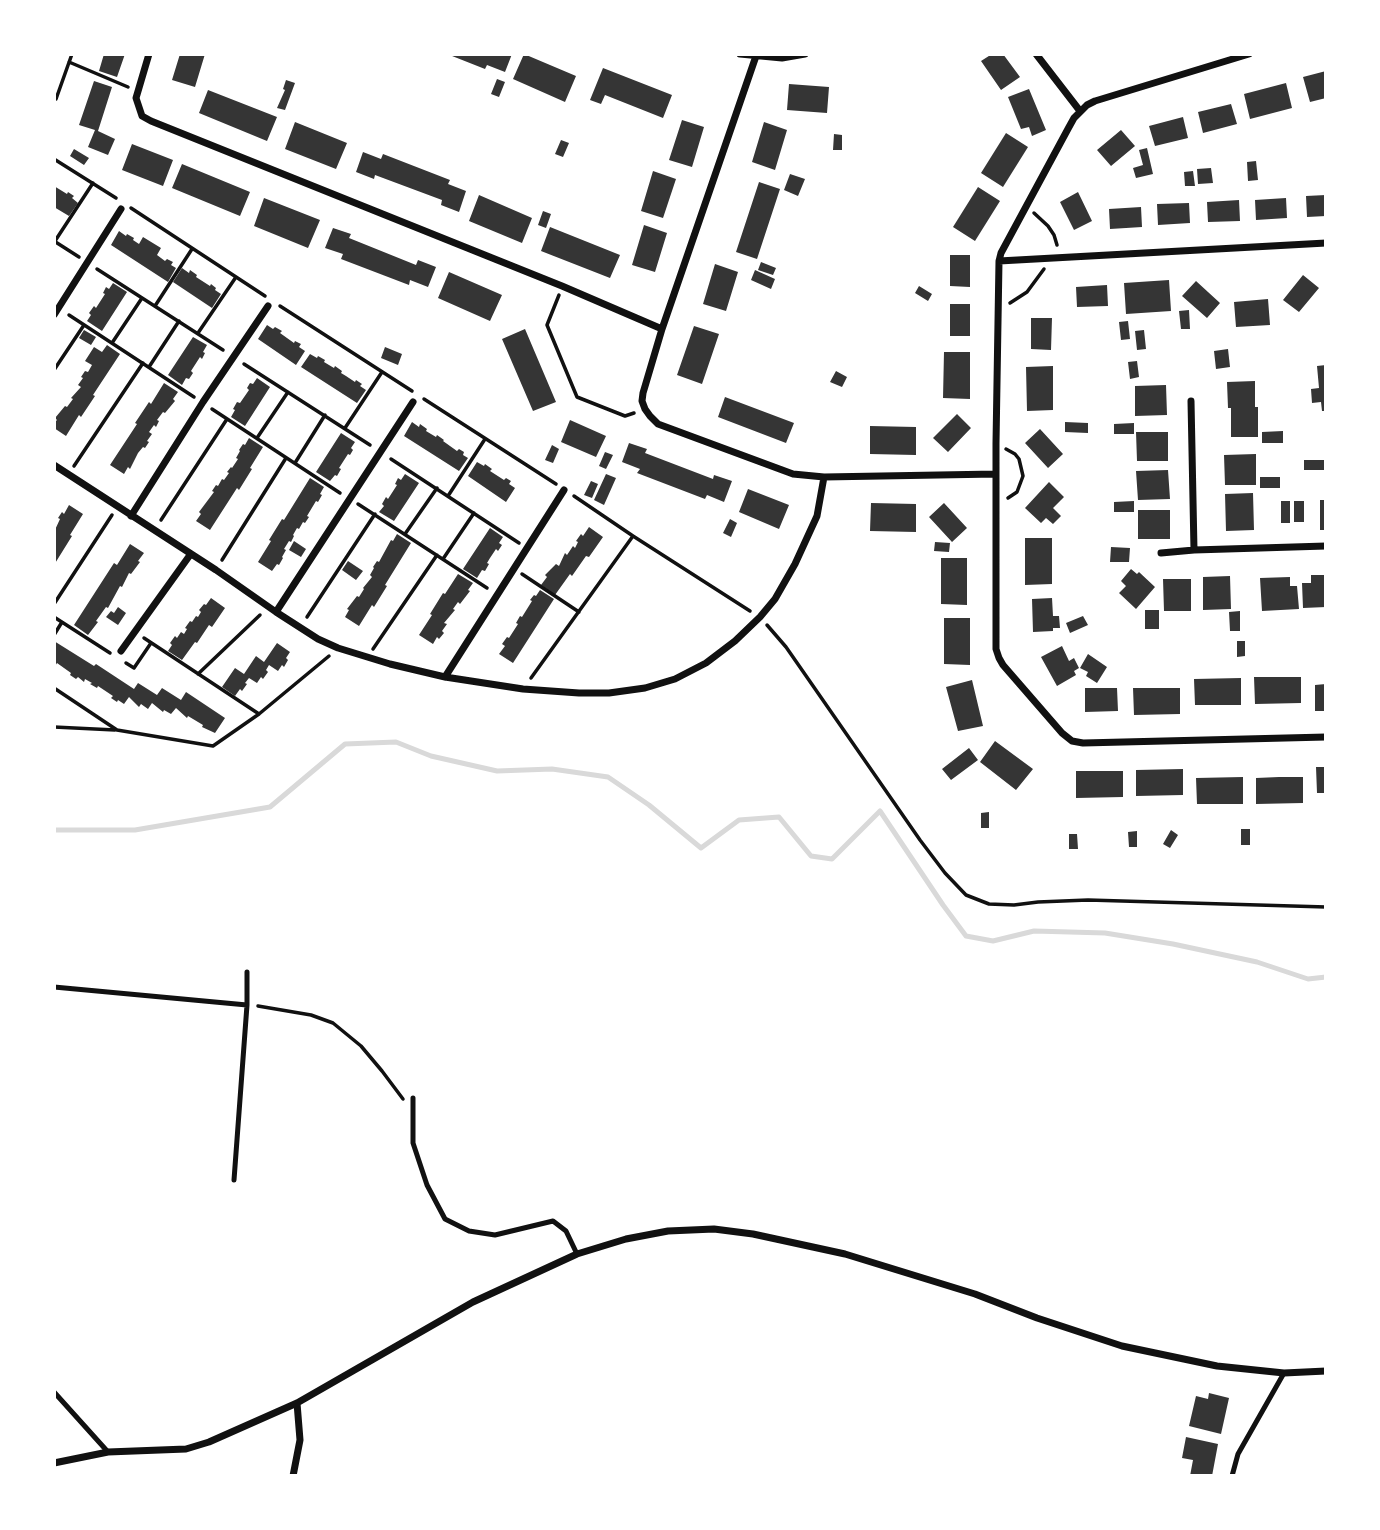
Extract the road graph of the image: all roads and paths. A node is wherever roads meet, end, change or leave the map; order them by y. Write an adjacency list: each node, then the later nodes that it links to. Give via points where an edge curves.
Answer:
1 (72, 54): 8 (path)
2 (149, 54): 9 (street)
3 (740, 54): 7 (street)
4 (805, 54): 7 (street)
5 (1036, 54): 11 (street)
6 (1246, 55): 11 (street, via 1095,102)
7 (756, 56): 32 (street)
8 (69, 62): 9 (path); 10 (path)
9 (138, 92): 24 (street, via 138,108 151,121)
10 (56, 99)
11 (1080, 111): 14 (street)
12 (54, 159): 13 (path)
13 (93, 183): 16 (path); 18 (path)
14 (1025, 207): 19 (path, via 1048,226); 21 (street)
15 (121, 209): 22 (street)
16 (55, 241): 22 (path)
17 (1326, 243): 19 (street)
18 (192, 249): 23 (path); 26 (path)
19 (1059, 258): 20 (street)
20 (1044, 259): 21 (street); 28 (path, via 1044,270 1027,292)
21 (999, 261): 28 (street)
22 (87, 262): 25 (path); 29 (street)
23 (236, 277): 33 (path); 39 (path)
24 (562, 286): 32 (street); 44 (path, via 547,325 578,397 625,416)
25 (142, 297): 26 (path); 34 (path)
26 (155, 306): 30 (path)
27 (268, 306): 35 (street)
28 (998, 307): 50 (street)
29 (57, 312): 31 (path)
30 (179, 321): 33 (path); 37 (path)
31 (84, 325): 34 (path); 38 (path)
32 (662, 329): 44 (street, via 643,393)
33 (198, 333): 35 (path)
34 (112, 343): 36 (path)
35 (234, 357): 40 (path); 42 (street)
36 (143, 363): 37 (path); 55 (path)
37 (149, 367): 42 (path)
38 (54, 370)
39 (382, 372): 47 (path); 49 (path)
40 (288, 392): 45 (path); 48 (path)
41 (1191, 401): 72 (street)
42 (203, 402): 46 (path); 66 (street)
43 (413, 402): 51 (street)
44 (645, 409): 57 (street, via 659,424 793,474)
45 (325, 415): 47 (path); 53 (path)
46 (227, 419): 48 (path); 67 (path)
47 (345, 428): 51 (path)
48 (257, 438): 52 (path)
49 (486, 439): 59 (path); 60 (path)
50 (996, 443): 56 (street); 62 (path, via 1015,454 1023,476 1017,492)
51 (380, 452): 58 (path); 61 (street)
52 (286, 458): 53 (path); 78 (path)
53 (295, 463): 61 (path)
54 (54, 465): 55 (street)
55 (69, 474): 63 (street)
56 (996, 474): 57 (street); 62 (street)
57 (824, 477): 85 (street, via 817,516 795,564)
58 (437, 488): 60 (path); 68 (path)
59 (565, 490): 69 (path); 71 (street)
60 (447, 496): 64 (path)
61 (350, 499): 65 (path); 82 (street)
62 (997, 504): 102 (street, via 996,649 1072,741)
63 (118, 507): 66 (street); 80 (path)
64 (474, 513): 71 (path); 76 (path)
65 (375, 514): 68 (path); 87 (path)
66 (131, 516): 67 (street)
67 (154, 530): 74 (street)
68 (405, 534): 75 (path)
69 (633, 536): 83 (path); 85 (path)
70 (1326, 547): 72 (street)
71 (527, 548): 77 (street)
72 (1194, 550): 73 (street)
73 (1161, 553)
74 (190, 555): 78 (street); 88 (street)
75 (437, 555): 76 (path); 93 (path)
76 (443, 559): 79 (path)
77 (514, 569): 79 (street); 83 (path)
78 (216, 570): 81 (street)
79 (498, 595): 96 (street)
80 (54, 604)
81 (268, 607): 82 (street); 95 (path)
82 (276, 612): 87 (street)
83 (579, 612): 98 (path)
84 (54, 617): 86 (path)
85 (760, 617): 98 (street, via 706,663 645,688 610,694); 103 (path, via 786,647 920,841 966,895 989,904 1014,905 1088,900)
86 (62, 622): 89 (path); 92 (path)
87 (300, 627): 91 (street)
88 (135, 632): 90 (path); 92 (street)
89 (54, 635)
90 (151, 643): 94 (path, via 134,668); 95 (path)
91 (338, 648): 93 (street); 99 (path)
92 (117, 653)
93 (368, 657): 96 (street)
94 (123, 661)
95 (198, 674): 99 (path)
96 (445, 677): 98 (street)
97 (54, 688): 101 (path)
98 (523, 688)
99 (259, 714): 101 (path, via 213,746)
100 (54, 727): 101 (path)
101 (117, 730)
102 (1326, 737)
103 (1326, 907)
104 (247, 972): 106 (lane)
105 (54, 987): 106 (lane)
106 (247, 1005): 108 (path, via 333,1023 361,1046); 109 (lane)
107 (413, 1098): 108 (lane)
108 (412, 1112): 110 (lane, via 416,1153 445,1219 469,1231 495,1235 553,1221 566,1230)
109 (234, 1180)
110 (577, 1254): 112 (street, via 626,1238 668,1231 714,1229 753,1234 858,1258 1122,1346 1217,1366); 114 (street, via 472,1302)
111 (1326, 1371): 112 (street)
112 (1284, 1373): 118 (lane, via 1238,1454)
113 (54, 1392): 115 (lane)
114 (297, 1403): 115 (street, via 186,1448); 117 (street, via 300,1440)
115 (108, 1452): 116 (street)
116 (54, 1463)
117 (293, 1476)
118 (1233, 1476)

